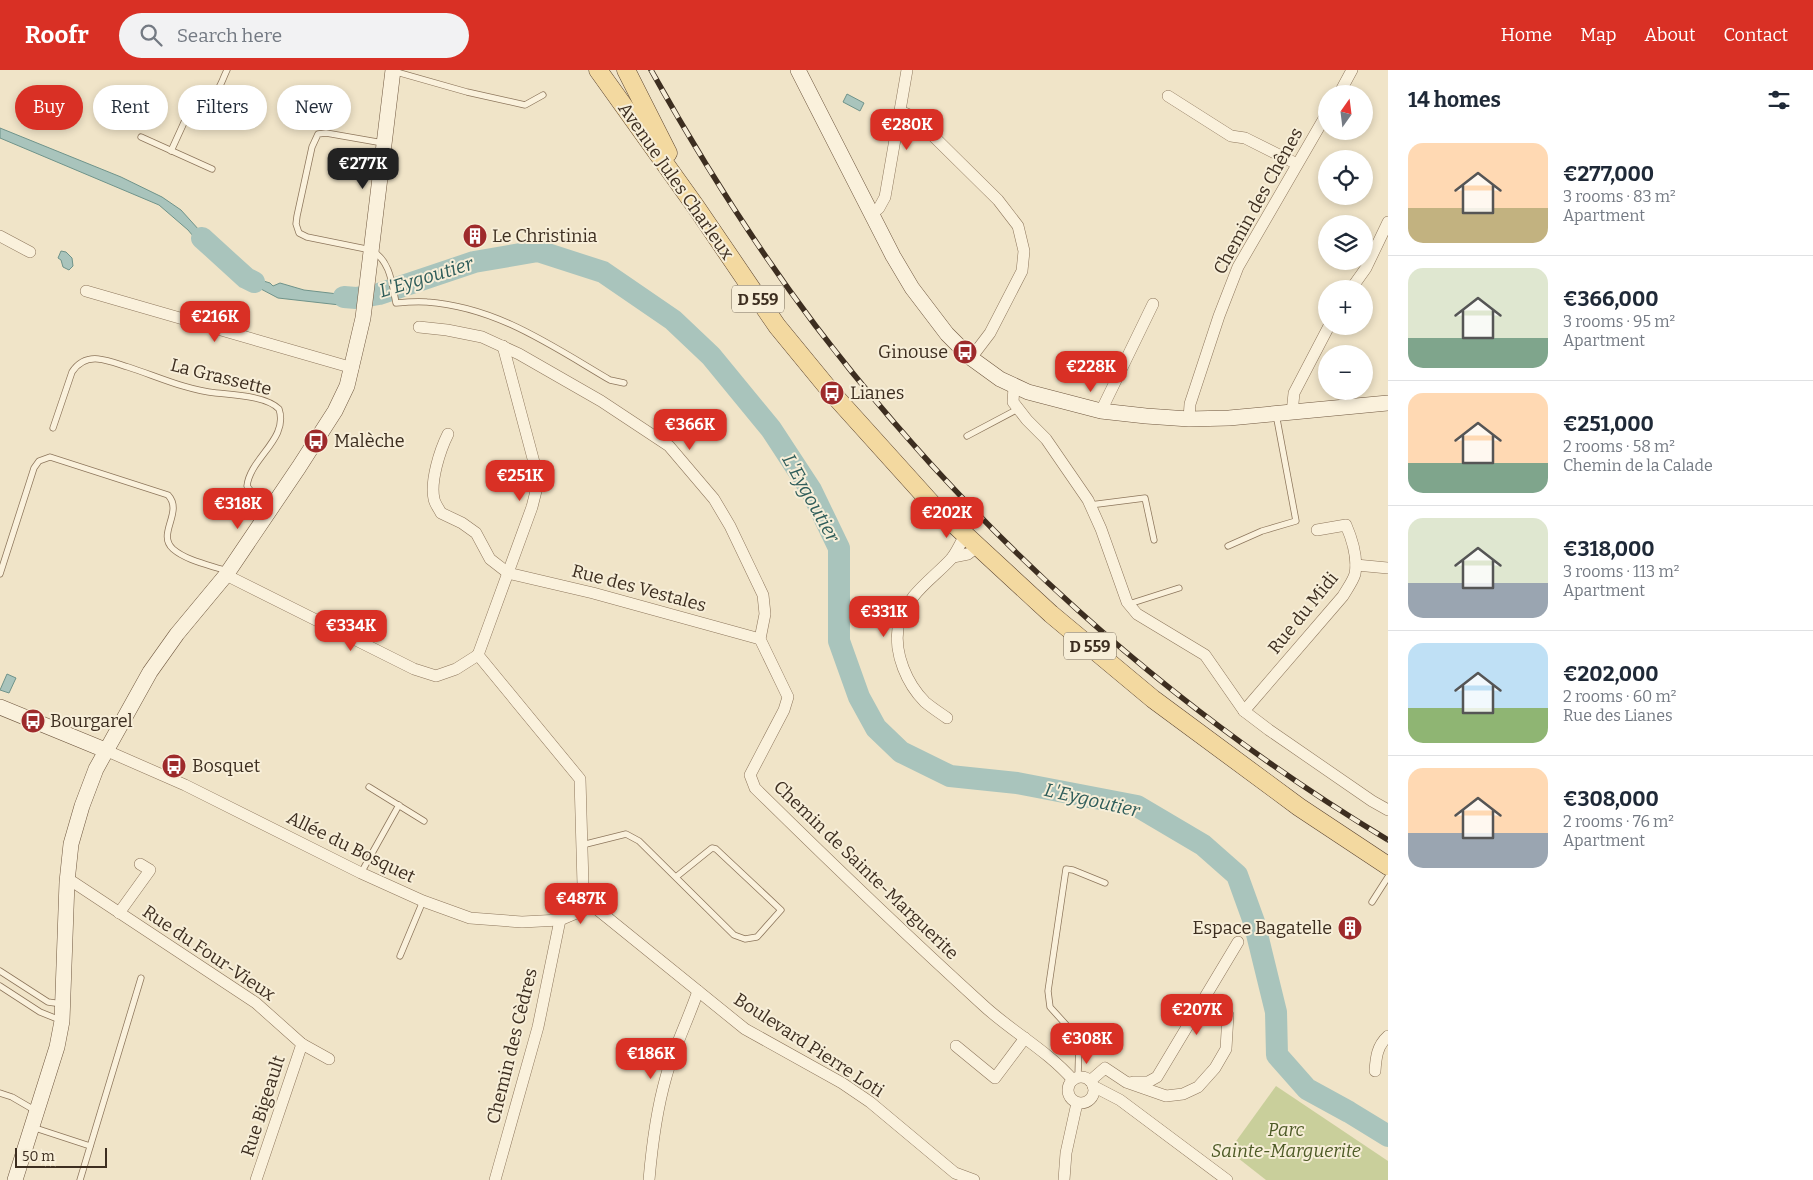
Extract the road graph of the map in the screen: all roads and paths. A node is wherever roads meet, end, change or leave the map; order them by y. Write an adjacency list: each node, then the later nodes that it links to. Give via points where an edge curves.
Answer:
1 (227, 70): 15 (lane, via 216,92 192,104)
2 (598, 70): 18 (main road, Avenue Jules Charleux / D 559)
3 (626, 70): 18 (main road, D 559)
4 (798, 70): 19 (main road)
5 (907, 70): 11 (street)
6 (1352, 70): 8 (street)
7 (393, 71): 9 (lane, via 525,106); 14 (main road)
8 (1344, 85)
9 (543, 95)
10 (1168, 96): 16 (street, via 1231,136 1245,138)
11 (900, 111): 19 (street, via 885,197 879,208); 30 (street, via 924,126 998,200 1018,226 1024,251 1022,270 990,333)
12 (1318, 129): 16 (street, Chemin des Chênes)
13 (141, 137): 15 (lane)
14 (384, 143): 22 (main road); 22 (lane, via 318,134 312,147 296,224 299,232 307,236)
15 (171, 150): 17 (lane)
16 (1297, 164): 38 (street, Chemin des Chênes, via 1238,267 1190,404)
17 (212, 169)
18 (696, 207): 46 (main road, Avenue Jules Charleux / D 559, via 777,326 826,386 933,505)
19 (871, 212): 30 (main road, via 912,288 936,322)
20 (1388, 222): 24 (street)
21 (0, 236): 23 (street)
22 (371, 250): 31 (main road, via 365,306); 32 (lane, via 384,260 396,303 426,302 501,319 610,380)
23 (30, 252)
24 (1357, 280)
25 (86, 291): 31 (street)
26 (1153, 304): 36 (street)
27 (419, 327): 29 (street, via 482,337)
28 (1323, 335): 37 (street)
29 (503, 346): 52 (street, via 535,466 537,487); 56 (street, via 601,401 669,446 714,499 734,534 763,596 765,614)
30 (971, 358): 33 (main road)
31 (352, 368): 43 (main road, via 335,411)
32 (624, 384)
33 (1014, 387): 35 (street, via 1013,402); 36 (main road)
34 (1388, 403): 37 (main road)
35 (1018, 410): 41 (lane); 42 (street, via 1046,439)
36 (1101, 411): 38 (main road)
37 (1284, 413): 38 (main road); 47 (lane, via 1296,521)
38 (1189, 419)
39 (53, 428): 43 (lane, La Grassette, via 72,372 78,364 91,359 109,361 200,390 236,394 268,403 279,409 280,427 252,473 248,486)
40 (448, 434): 52 (street, via 440,451 434,499 441,513 476,533 490,559)
41 (966, 436)
42 (1090, 505): 45 (lane, via 1145,498); 55 (street)
43 (270, 510): 51 (main road)
44 (1318, 530): 49 (street, Rue du Midi, via 1346,525)
45 (1154, 540)
46 (971, 541): 48 (street); 48 (street, via 968,554); 68 (main road, D 559, via 1051,614 1153,699 1299,807)
47 (1228, 546)
48 (953, 557): 60 (street, via 914,596 898,628 900,660 908,677 926,703)
49 (1356, 565): 50 (street); 59 (street, Rue du Midi, via 1343,596)
50 (1388, 568)
51 (226, 573): 53 (lane, via 182,556 170,546 167,536 174,508 168,495 50,458 39,461 34,468); 57 (street, via 414,669 436,676 456,669); 61 (main road, via 159,659)
52 (508, 573): 56 (street, Rue des Vestales); 57 (street)
53 (0, 574)
54 (1179, 588): 55 (lane)
55 (1129, 604): 59 (street, via 1137,614 1204,655)
56 (760, 639): 89 (street, Chemin de Sainte-Marguerite, via 788,697 750,774 755,788 985,1007)
57 (478, 655): 66 (street, via 580,779)
58 (0, 707): 61 (main road)
59 (1244, 711): 64 (street)
60 (947, 718)
61 (105, 750): 69 (street, Allée du Bosquet, via 185,785); 72 (main road, via 74,832)
62 (369, 787): 63 (lane)
63 (399, 805): 65 (lane); 69 (lane)
64 (1388, 810)
65 (424, 821)
66 (582, 845): 70 (lane, via 626,834 639,841); 76 (street, via 583,885)
67 (140, 864): 77 (street, via 150,870)
68 (1388, 866)
69 (361, 873): 74 (street, Allée du Bosquet)
70 (676, 877): 70 (lane, via 734,935 757,937 781,910 716,849 712,848)
71 (1388, 878): 75 (lane)
72 (67, 882): 77 (street, Rue du Four-Vieux, via 73,882); 85 (main road)
73 (1105, 883): 94 (lane, via 1066,869 1061,893 1048,991 1050,1007 1079,1039)
74 (423, 901): 78 (street, Allée du Bosquet, via 470,918 522,922); 80 (lane)
75 (1372, 902)
76 (593, 906): 78 (street, Allée du Bosquet); 84 (street, Boulevard Pierre Loti)
77 (119, 913): 90 (street, Rue du Four-Vieux, via 256,1003)
78 (560, 920): 106 (street, Chemin des Cèdres, via 538,1026)
79 (1238, 942): 95 (street, via 1156,1077 1148,1082)
80 (400, 956)
81 (0, 971): 85 (lane, via 48,1002)
82 (141, 978): 101 (lane)
83 (0, 986): 87 (lane, via 40,1012)
84 (698, 991): 102 (street, Boulevard Pierre Loti, via 745,1029 870,1102); 107 (street, via 666,1075 653,1132)
85 (62, 1004): 87 (main road)
86 (1228, 1015): 95 (street, via 1226,1048 1215,1068 1198,1087 1183,1094 1166,1096)
87 (62, 1021): 99 (main road, via 56,1054)
88 (1388, 1036): 93 (street, via 1381,1043)
89 (1025, 1038): 91 (street, via 995,1078); 94 (street, Chemin de Sainte-Marguerite)
90 (302, 1044): 92 (street, Rue du Four-Vieux); 105 (street, Rue Bigeault)
91 (956, 1046)
92 (329, 1059)
93 (1375, 1071)
94 (1075, 1079): 96 (street, via 1085,1078); 98 (street, via 1068,1085 1068,1094)
95 (1126, 1082): 96 (street, via 1104,1068)
96 (1092, 1084): 98 (street, via 1090,1100); 110 (street, via 1120,1100)
97 (0, 1093): 99 (lane)
98 (1077, 1103): 109 (street, via 1066,1153)
99 (37, 1111): 100 (main road)
100 (32, 1127): 101 (lane); 103 (main road)
101 (90, 1146): 104 (lane)
102 (951, 1177): 108 (street, Boulevard Pierre Loti)
103 (14, 1180)
104 (80, 1180)
105 (256, 1180)
106 (495, 1180)
107 (649, 1180)
108 (974, 1180)
109 (1064, 1180)
110 (1227, 1180)

